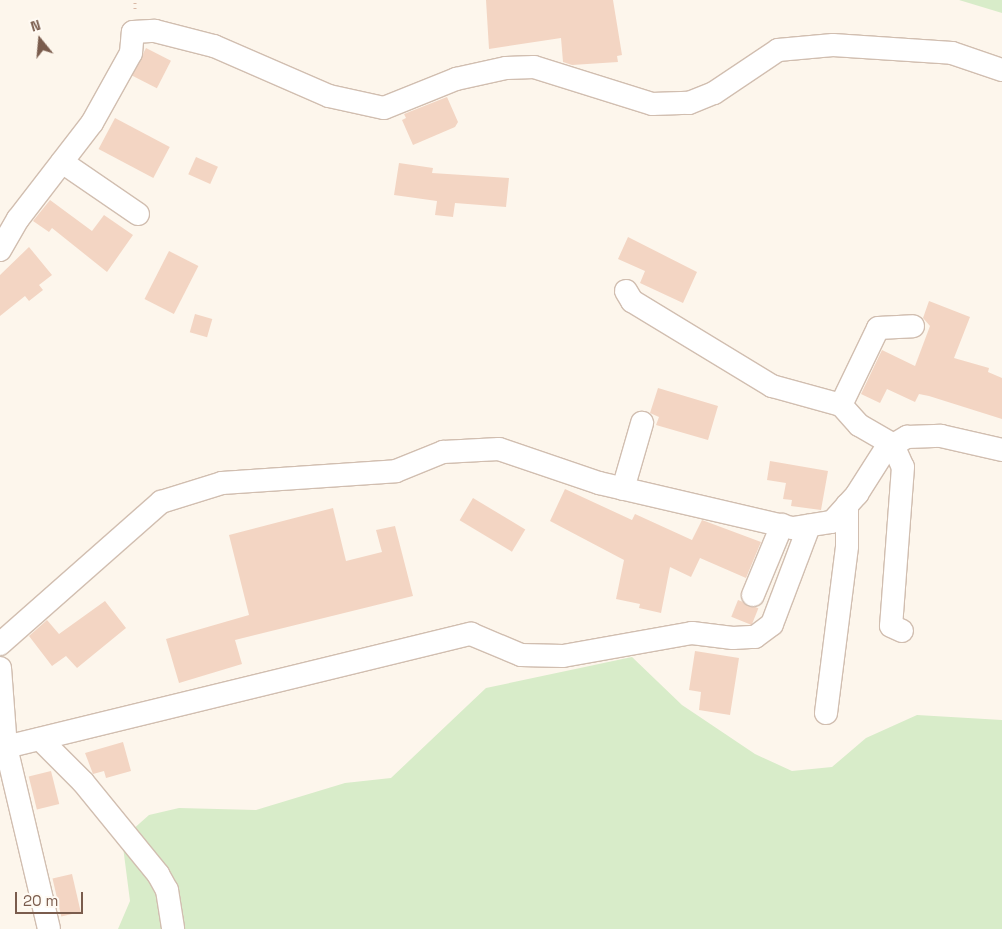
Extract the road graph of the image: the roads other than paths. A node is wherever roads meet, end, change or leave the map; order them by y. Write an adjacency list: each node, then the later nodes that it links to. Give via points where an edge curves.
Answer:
1 (1002, 70): 2 (street, via 952,54 833,45 778,50 714,93 689,103 652,104 534,67 506,68 456,79 384,108 329,96 214,46 155,31 134,32 131,52 92,123)
2 (62, 162): 3 (street); 4 (street)
3 (138, 214)
4 (0, 250)
5 (626, 291): 7 (street, via 632,301 772,386)
6 (913, 326): 7 (street, via 878,328)
7 (841, 406): 9 (street, via 859,425)
8 (642, 423): 11 (street)
9 (893, 445): 10 (street, via 907,437 942,436); 12 (street, via 885,450); 16 (street, via 903,467 891,626)
10 (1002, 450)
11 (623, 488): 13 (street); 17 (street, via 499,448 443,452 396,471 222,483 161,502)
12 (847, 505): 14 (street, via 832,522); 19 (street, via 847,546)
13 (782, 525): 14 (street); 15 (street)
14 (809, 526): 20 (street, via 772,624 756,637 692,633 563,656 521,655 471,634)
15 (753, 595)
16 (902, 631)
17 (0, 644)
18 (0, 668): 21 (street)
19 (826, 713)
20 (40, 738): 21 (street); 23 (street, via 83,782 158,874 167,890)
21 (6, 746): 22 (street)
22 (49, 929)
23 (173, 929)

